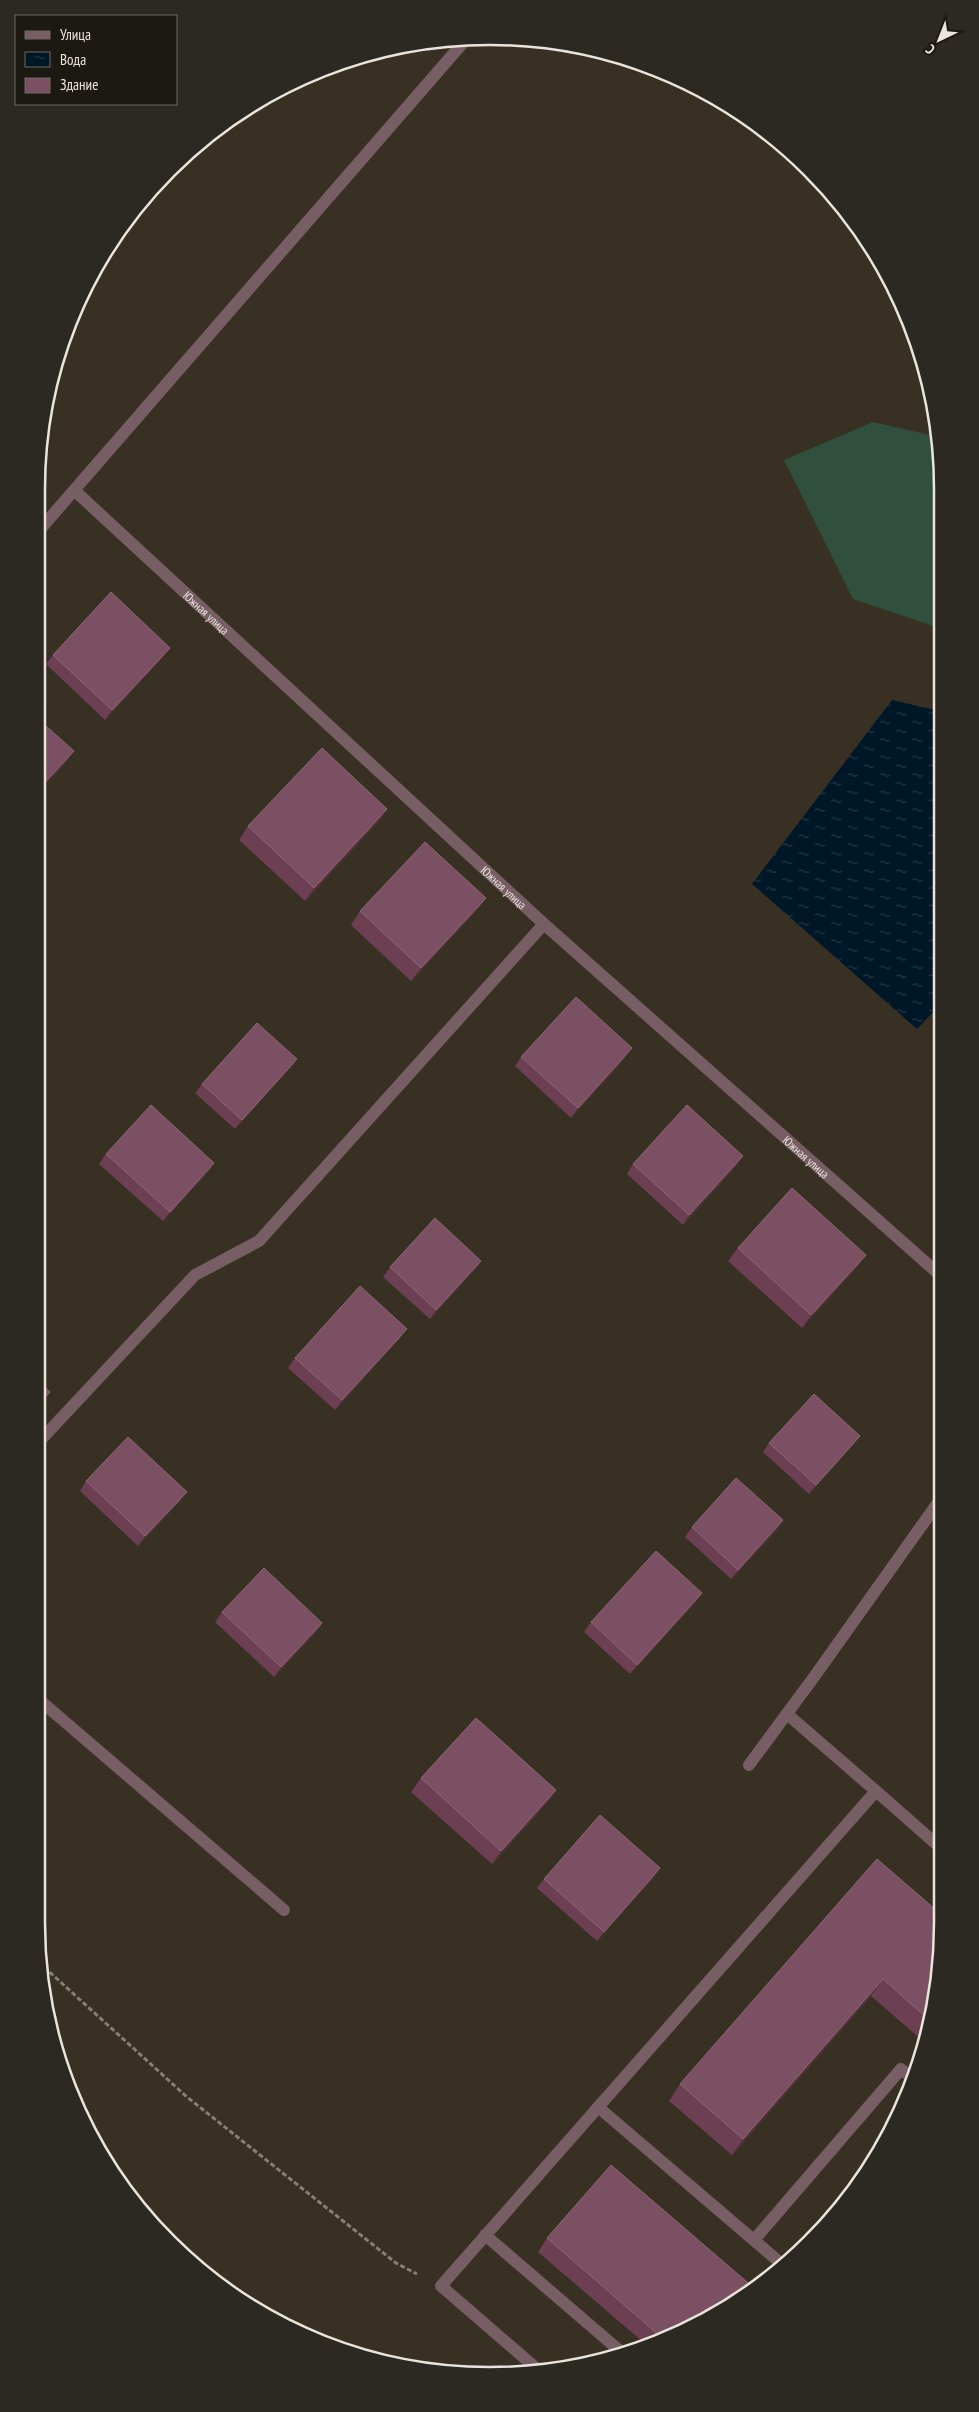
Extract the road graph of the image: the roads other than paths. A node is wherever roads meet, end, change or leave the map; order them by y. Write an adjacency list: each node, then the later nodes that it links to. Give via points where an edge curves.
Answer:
1 (461, 46): 2 (street)
2 (75, 491): 3 (street); 4 (street, Южная улица)
3 (45, 524)
4 (544, 924): 5 (street, Южная улица); 6 (street, via 259,1241 195,1275)
5 (934, 1270)
6 (45, 1435)
7 (934, 1508): 9 (street)
8 (45, 1705): 13 (street)
9 (787, 1714): 10 (street); 11 (street)
10 (749, 1765)
11 (876, 1791): 12 (street); 15 (street)
12 (934, 1843)
13 (284, 1910)
14 (907, 2073): 17 (street, via 901,2068)
15 (598, 2107): 16 (street); 17 (street)
16 (486, 2235): 19 (street); 20 (street, via 441,2286)
17 (754, 2240): 18 (street)
18 (778, 2261)
19 (617, 2348)
20 (532, 2365)

